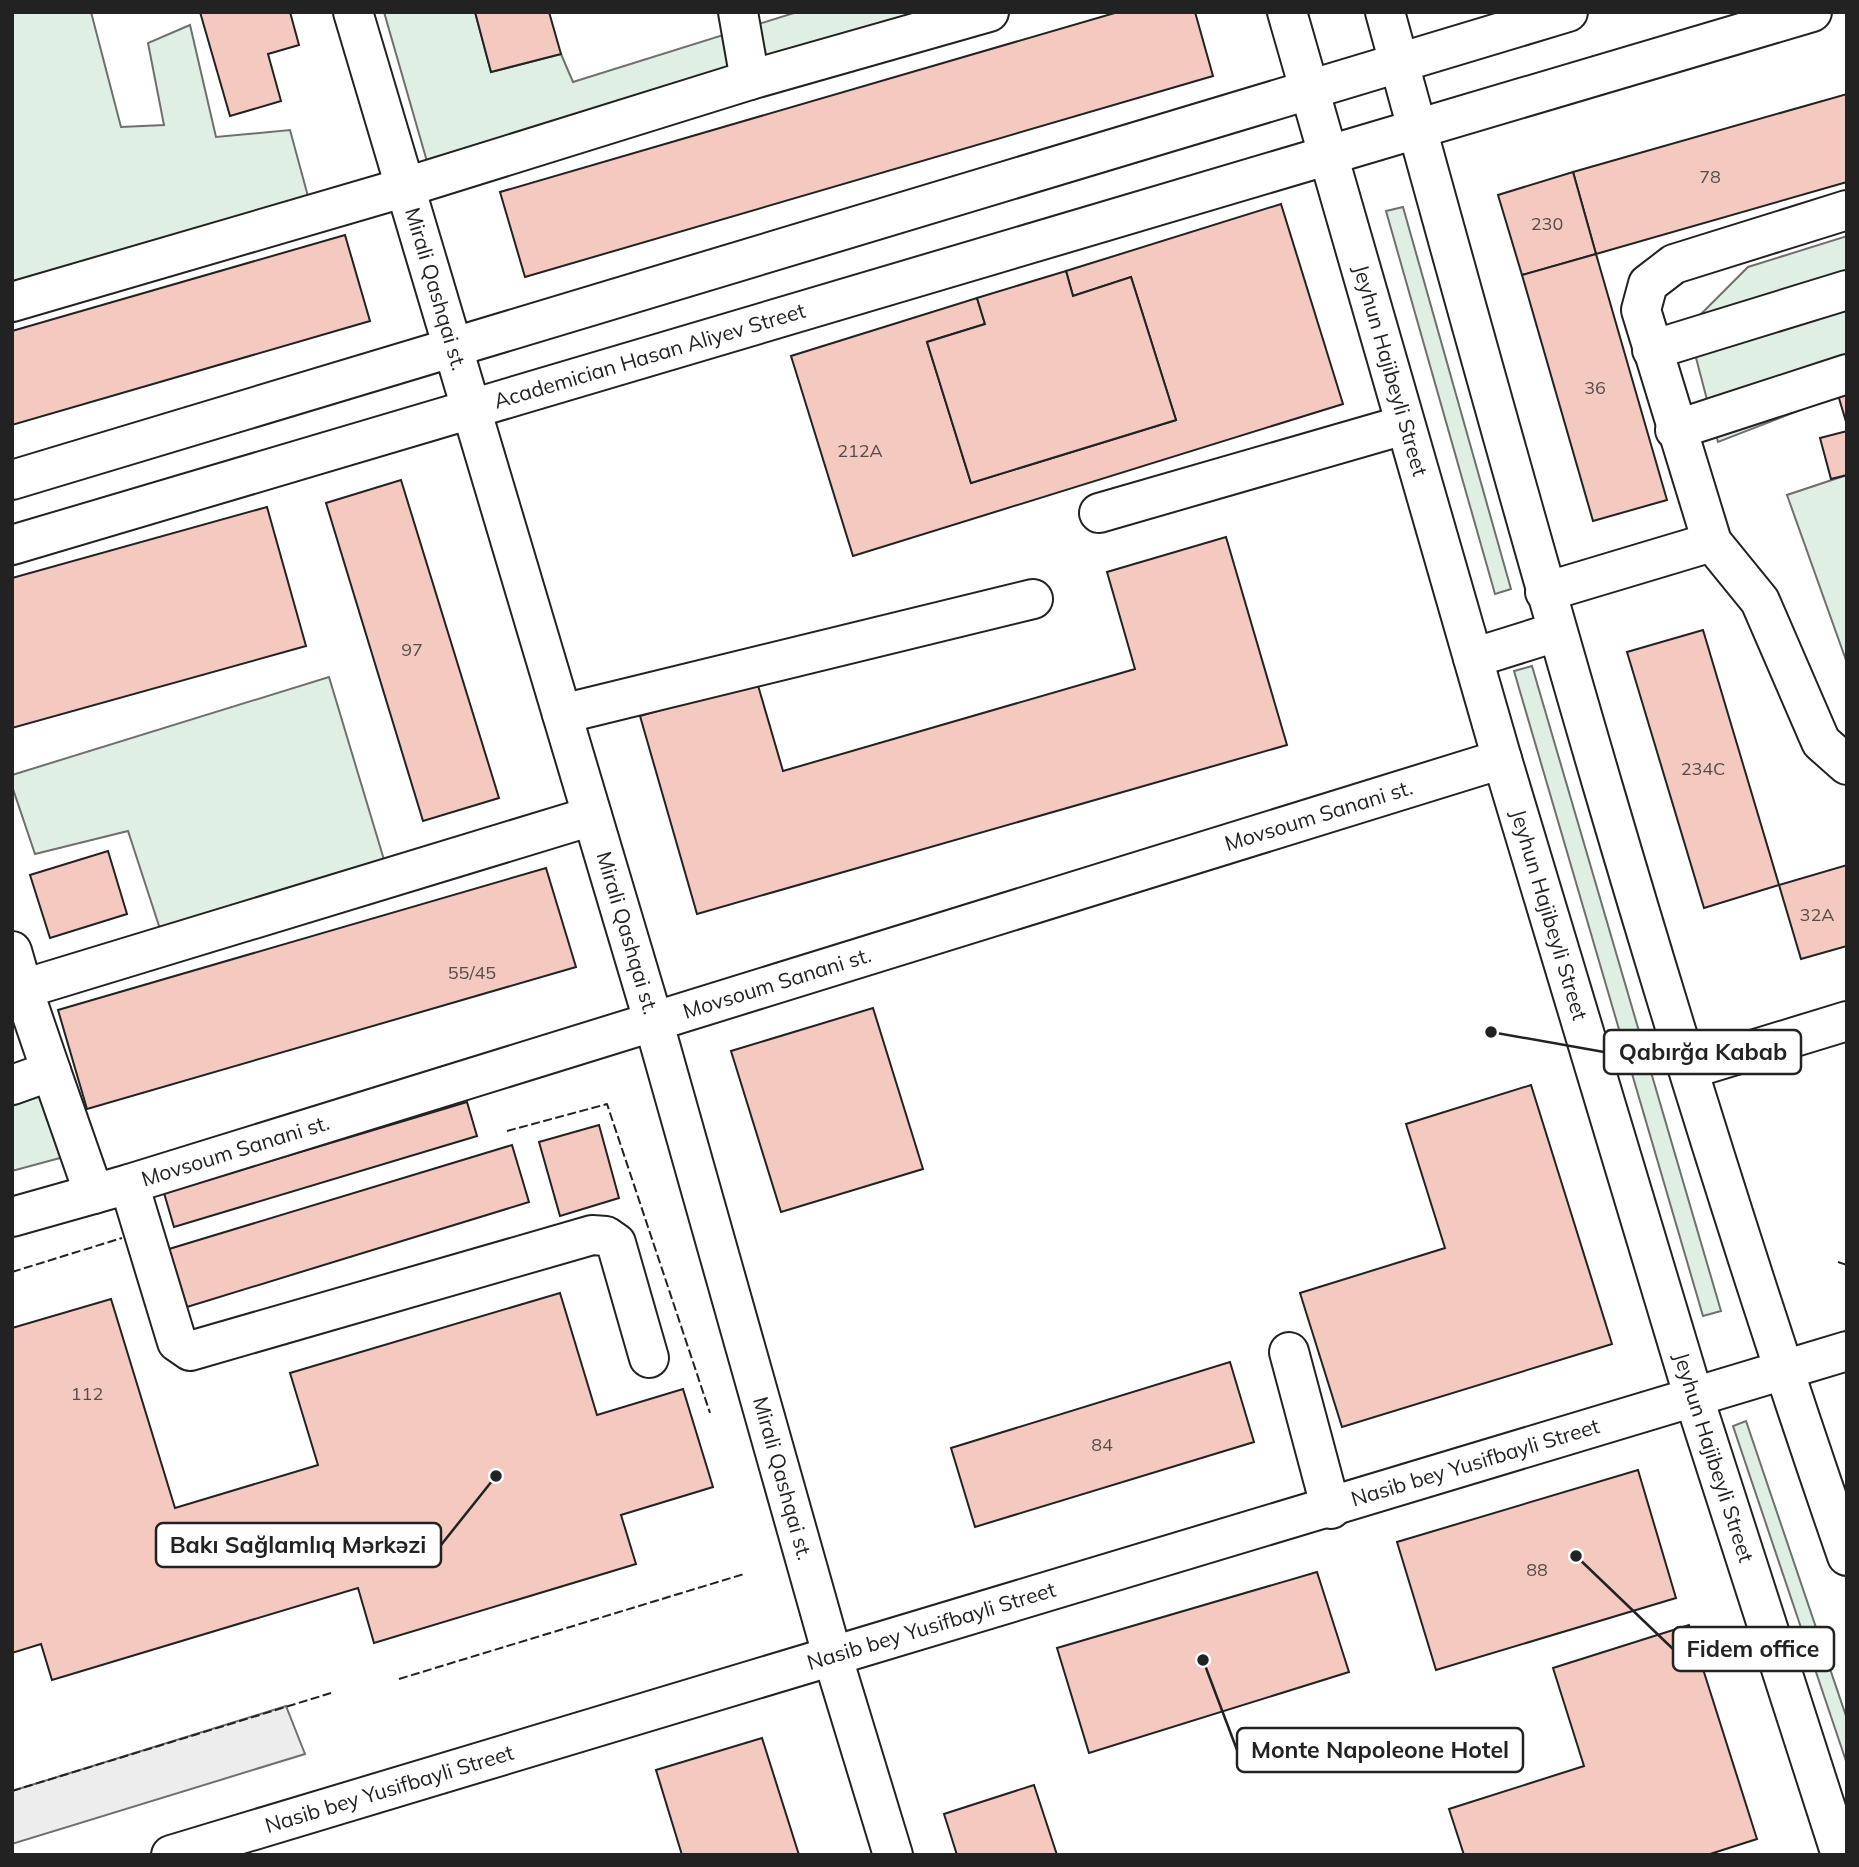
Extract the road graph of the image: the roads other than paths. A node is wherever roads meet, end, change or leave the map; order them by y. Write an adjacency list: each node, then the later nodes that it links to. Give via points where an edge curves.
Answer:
1 (353, 12): 13 (street, Mirali Qashqai st.)
2 (738, 12): 9 (street)
3 (989, 12): 9 (street)
4 (1385, 12): 8 (street)
5 (1568, 12): 8 (street)
6 (1810, 13): 11 (street, Academician Hasan Aliyev Street)
7 (1291, 27): 10 (street, Jeyhun Hajibeyli Street)
8 (1399, 62): 10 (street); 11 (street)
9 (750, 80): 13 (street)
10 (1310, 88): 12 (street, Jeyhun Hajibeyli Street); 17 (street)
11 (1417, 130): 12 (street, Academician Hasan Aliyev Street); 27 (street)
12 (1328, 157): 20 (street, Academician Hasan Aliyev Street); 21 (street, Jeyhun Hajibeyli Street)
13 (406, 187): 16 (street); 17 (street, Mirali Qashqai st.)
14 (1847, 210): 18 (street, via 1674,264 1648,284 1641,310)
15 (1847, 290): 18 (street)
16 (12, 302)
17 (455, 348): 20 (street, Mirali Qashqai st.); 23 (street)
18 (1652, 350): 22 (street)
19 (1847, 374): 22 (street)
20 (474, 408): 26 (street, Academician Hasan Aliyev Street); 31 (street, Mirali Qashqai st.)
21 (1404, 425): 24 (street); 30 (street, Jeyhun Hajibeyli Street)
22 (1675, 430): 25 (street)
23 (12, 480)
24 (1100, 513)
25 (1712, 542): 27 (street); 33 (street, via 1760,601 1821,742)
26 (12, 545)
27 (1545, 592): 29 (street)
28 (1033, 599): 31 (street)
29 (1556, 632): 30 (street); 39 (street)
30 (1473, 658): 32 (street, Jeyhun Hajibeyli Street)
31 (562, 714): 34 (street, Mirali Qashqai st.)
32 (1502, 759): 37 (street, Movsoum Sanani st.); 48 (street, Jeyhun Hajibeyli Street)
33 (1847, 765)
34 (592, 816): 36 (street); 37 (street, Mirali Qashqai st.)
35 (12, 951): 36 (street)
36 (23, 989): 40 (street)
37 (653, 1020): 42 (street, Movsoum Sanani st.); 51 (street, Mirali Qashqai st.)
38 (1847, 1021): 39 (street)
39 (1690, 1069): 47 (street)
40 (51, 1071): 41 (street); 42 (street)
41 (12, 1085)
42 (111, 1189): 43 (street, Movsoum Sanani st.); 46 (street, via 177,1342 190,1350 593,1235 616,1243)
43 (12, 1217)
44 (1847, 1351): 47 (street)
45 (1289, 1352): 49 (street)
46 (649, 1359)
47 (1784, 1370): 48 (street, Nasib bey Yusifbayli Street); 50 (street)
48 (1693, 1398): 49 (street, Nasib bey Yusifbayli Street); 54 (street, Jeyhun Hajibeyli Street)
49 (1331, 1509): 51 (street, Nasib bey Yusifbayli Street)
50 (1847, 1556)
51 (833, 1658): 52 (street, Nasib bey Yusifbayli Street); 53 (street, Mirali Qashqai st.)
52 (174, 1854)
53 (893, 1855)
54 (1842, 1855)

